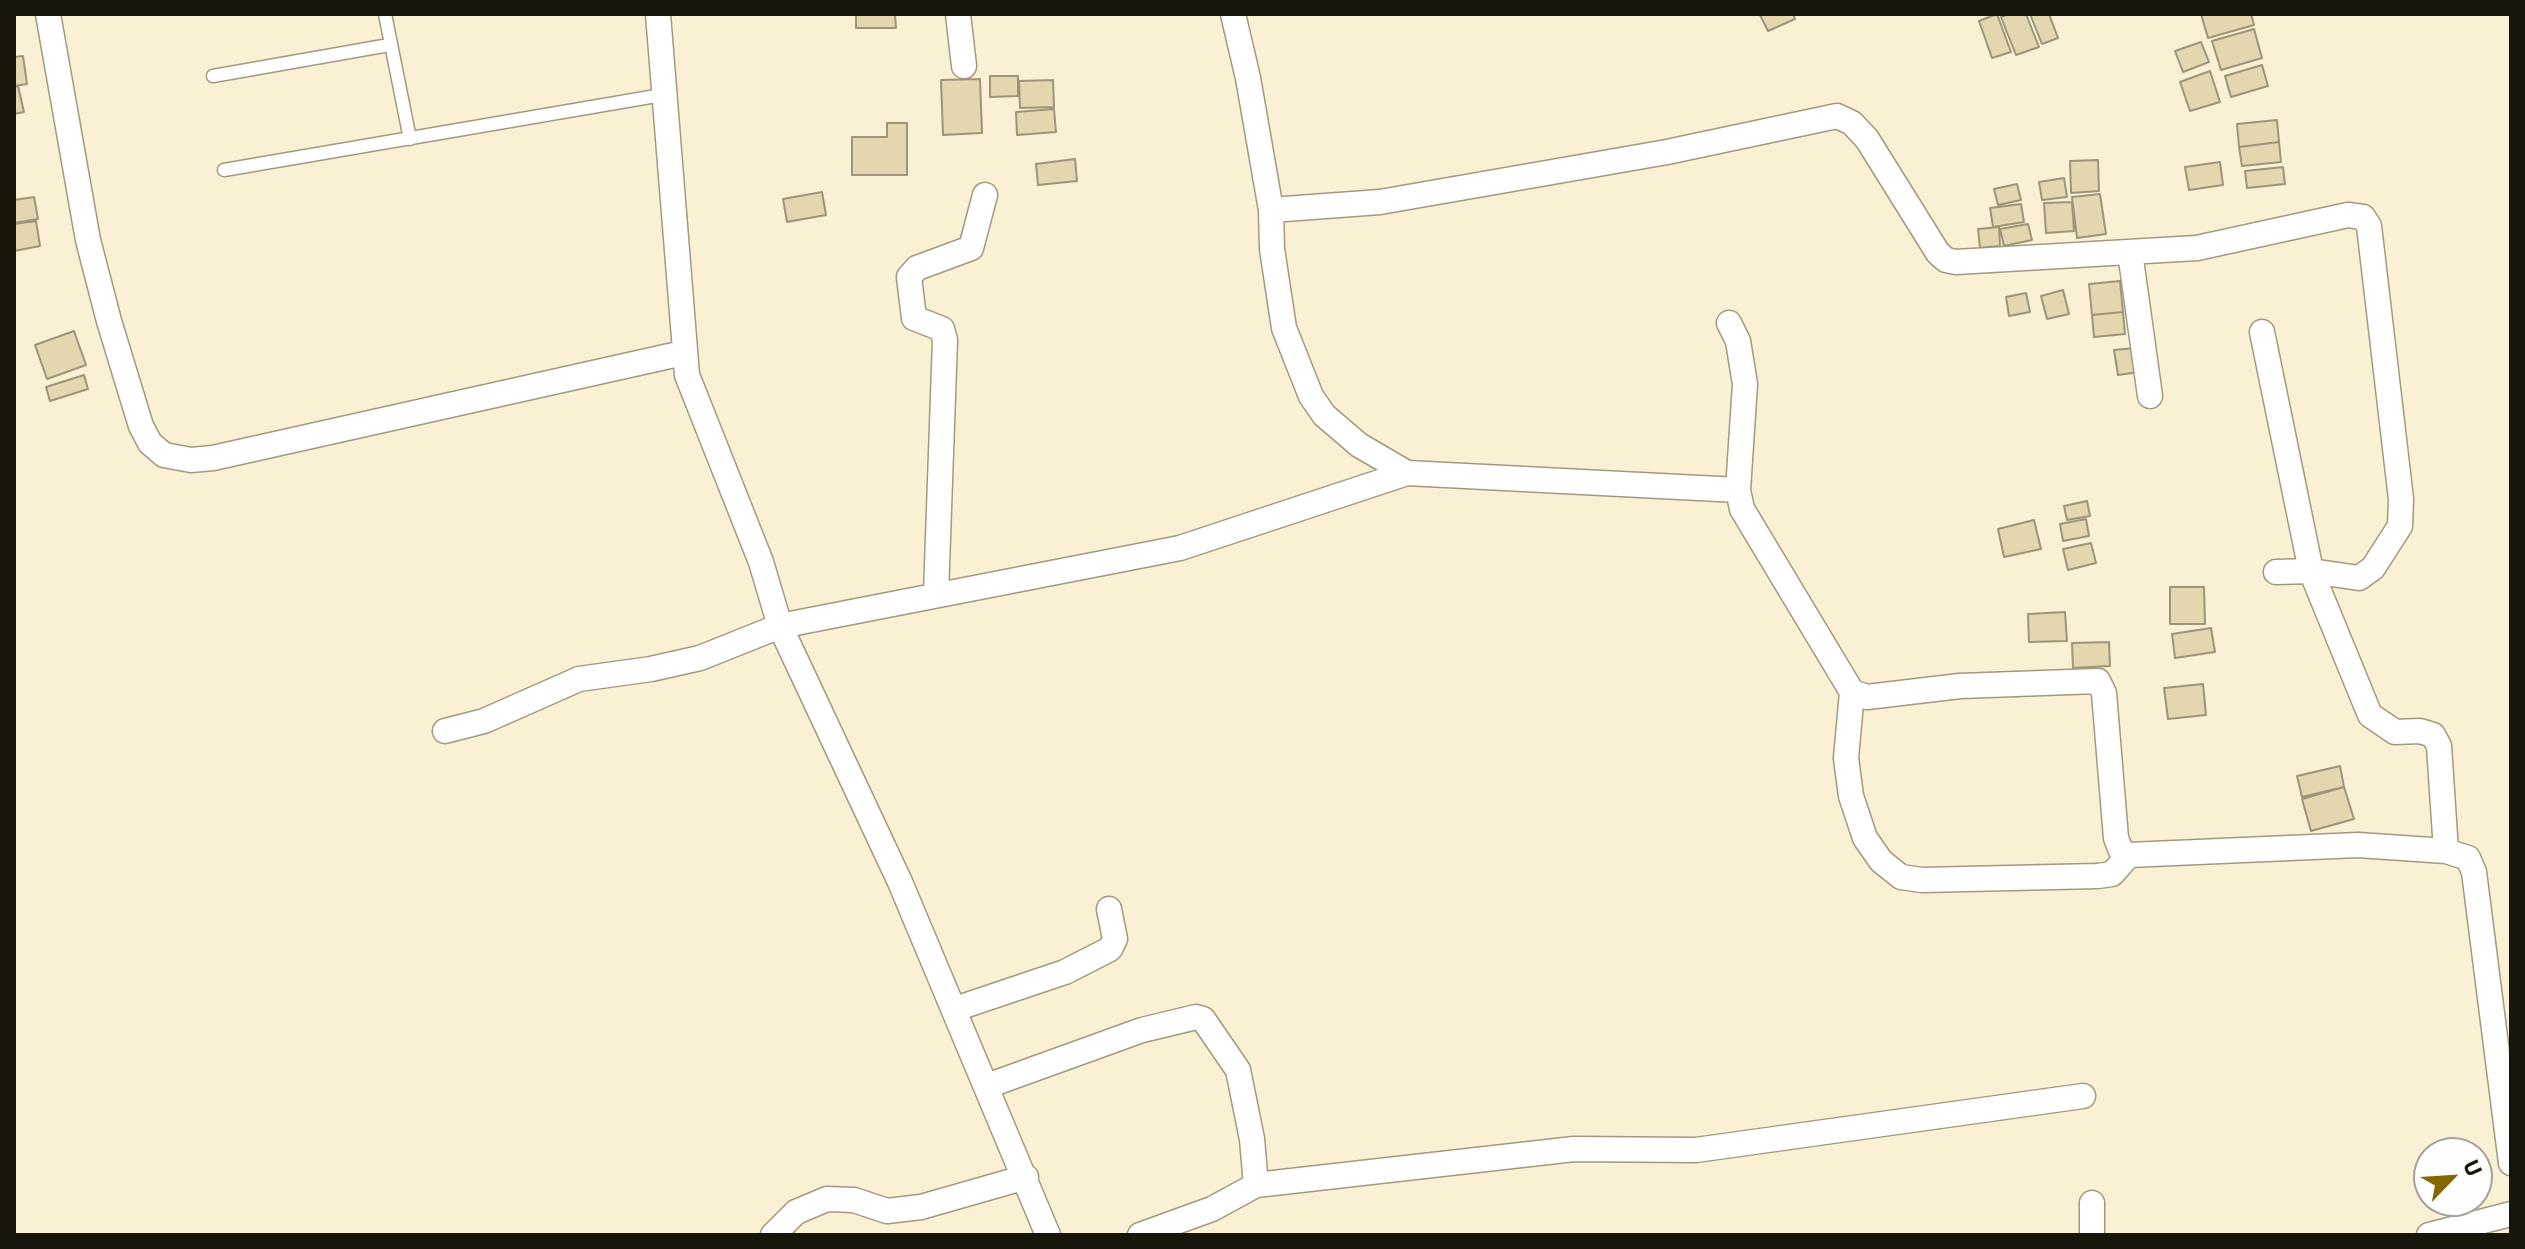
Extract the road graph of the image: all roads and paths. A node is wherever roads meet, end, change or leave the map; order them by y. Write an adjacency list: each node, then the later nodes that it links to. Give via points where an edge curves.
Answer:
1 (48, 14): 17 (street, via 88,240 109,321 141,426 164,455 213,458)
2 (385, 14): 6 (lane)
3 (658, 14): 9 (street)
4 (958, 14): 7 (street)
5 (1233, 14): 13 (street)
6 (389, 45): 8 (lane); 10 (lane)
7 (964, 66)
8 (213, 76)
9 (662, 95): 10 (lane); 17 (street)
10 (410, 139): 11 (lane)
11 (224, 170)
12 (985, 195): 23 (street, via 971,248 917,268 909,277 914,318 942,329 945,340)
13 (1271, 210): 14 (street, via 1380,202 1837,116 1867,139 1946,260); 19 (street, via 1284,328 1311,396 1350,437)
14 (2130, 252): 18 (street); 21 (street, via 2197,248 2348,215 2363,217 2369,226 2400,526 2373,568 2359,578)
15 (1729, 323): 20 (street, via 1738,341 1745,384)
16 (2262, 332): 21 (street)
17 (683, 353): 24 (street)
18 (2150, 396)
19 (1407, 473): 20 (street); 23 (street, via 1180,548)
20 (1738, 490): 25 (street, via 1742,509)
21 (2311, 571): 22 (street); 27 (street, via 2370,715 2395,732 2433,735 2439,746)
22 (2276, 572)
23 (936, 594): 24 (street)
24 (780, 626): 26 (street, via 700,658 579,679 484,721); 30 (street)
25 (1852, 692): 28 (street, via 1867,697 1960,686 2098,681 2104,693 2116,838); 28 (street, via 1846,758 1851,796 1865,838 1901,877 2098,876 2112,874)
26 (445, 731)
27 (2446, 851): 28 (street, via 2358,845); 33 (street, via 2461,853 2474,872)
28 (2129, 855)
29 (1109, 909): 30 (street, via 1115,939 1110,949 1065,972)
30 (955, 1009): 31 (street)
31 (987, 1086): 34 (street); 35 (street, via 1142,1030 1203,1019 1238,1070)
32 (2083, 1096): 35 (street, via 1696,1150 1574,1149)
33 (2511, 1163)
34 (1026, 1177): 39 (street, via 921,1207 887,1211 854,1200 827,1199 796,1212); 40 (street)
35 (1256, 1185): 38 (street)
36 (2092, 1203): 41 (street)
37 (2511, 1214): 42 (street)
38 (1148, 1234)
39 (773, 1235)
40 (1048, 1235)
41 (2092, 1235)
42 (2429, 1235)

